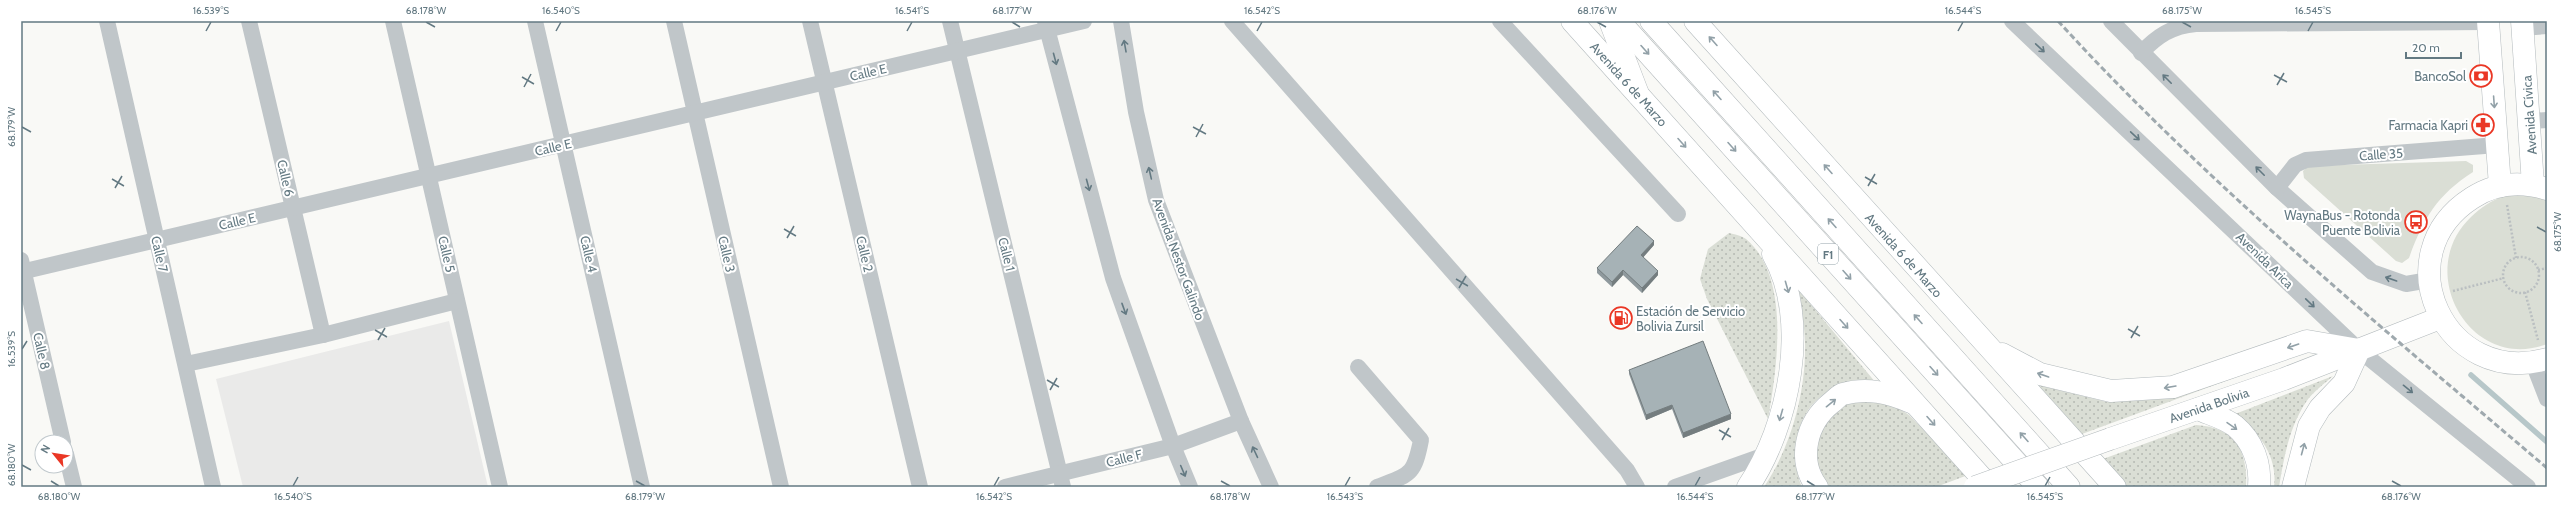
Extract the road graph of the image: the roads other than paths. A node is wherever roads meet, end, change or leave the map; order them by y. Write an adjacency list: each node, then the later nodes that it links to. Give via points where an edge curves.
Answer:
1 (107, 21): 38 (street, Calle 7)
2 (249, 21): 35 (street, Calle 6)
3 (393, 21): 31 (street, Calle 5)
4 (535, 21): 29 (street, Calle 4)
5 (674, 21): 27 (street, Calle 3)
6 (810, 21): 25 (street, Calle 2)
7 (950, 21): 23 (street, Calle 1)
8 (1084, 21): 21 (street, Calle E)
9 (1121, 21): 52 (street, Avenida Nestor Galindo, one-way to 9, via 1156,200 1136,112)
10 (1232, 21): 68 (street, via 1627,470)
11 (1500, 21): 36 (street)
12 (1572, 21): 26 (main road, Avenida 6 de Marzo)
13 (1610, 21): 26 (main road)
14 (1619, 21): 74 (main road, F1, one-way to 74)
15 (1651, 21): 75 (main road, F1, one-way to 15)
16 (1695, 21): 44 (main road, Avenida 6 de Marzo, one-way to 16)
17 (2012, 21): 45 (street, Avenida Arica, one-way to 45)
18 (2111, 21): 24 (street)
19 (2488, 22): 24 (street, via 2196,24 2180,26 2164,33); 30 (main road, one-way to 30)
20 (2523, 24): 22 (street); 28 (main road, Avenida Cívica)
21 (1046, 25): 23 (street, Calle E); 54 (street, one-way to 54, via 1112,278)
22 (2547, 26)
23 (957, 51): 25 (street, Calle E); 57 (street, Calle 1)
24 (2141, 53): 33 (street, one-way to 24)
25 (824, 82): 27 (street, Calle E); 63 (street, Calle 2)
26 (1638, 94): 37 (main road, Avenida 6 de Marzo, one-way to 37)
27 (694, 113): 29 (street, Calle E); 62 (street, Calle 3)
28 (2538, 120): 32 (main road, Avenida Cívica)
29 (563, 144): 31 (street, Calle E); 61 (street, Calle 4)
30 (2497, 145): 33 (street, Calle 35, via 2306,160 2295,165); 34 (main road)
31 (429, 176): 35 (street, Calle E); 41 (street, Calle 5)
32 (2540, 187): 34 (main road)
33 (2277, 188): 40 (street, one-way to 33, via 2406,284 2372,272)
34 (2503, 195): 40 (main road, via 2480,193 2462,204 2447,220 2436,238)
35 (293, 208): 38 (street, Calle E); 43 (street, Calle 6)
36 (1678, 214)
37 (1758, 227): 50 (main road, Avenida 6 de Marzo, one-way to 50); 55 (main road, one-way to 55, via 1778,262 1788,289 1792,340 1790,379 1781,418)
38 (157, 240): 39 (street, Calle E); 47 (street, Calle 7)
39 (22, 268): 53 (street, Calle 8)
40 (2429, 280): 42 (main road, via 2432,300)
41 (457, 301): 43 (street); 60 (street, Calle 5)
42 (2440, 318): 45 (main road, Avenida Bolivia); 46 (main road, via 2453,336 2470,350 2490,359 2511,364)
43 (323, 335): 47 (street)
44 (1984, 344): 45 (main road, one-way to 44, via 2307,341 2173,387 2111,391 2040,374 2017,364); 76 (main road, Avenida 6 de Marzo)
45 (2359, 350): 51 (main road, Avenida Bolivia); 78 (main road, one-way to 45, via 2309,426 2320,408 2344,383); 79 (street, Avenida Arica, one-way to 79)
46 (2539, 355): 49 (street)
47 (186, 364): 59 (street, Calle 7)
48 (1358, 367): 67 (street, via 1421,440 1417,461 1409,474)
49 (2547, 399)
50 (1915, 403): 71 (main road, one-way to 50, via 1809,476 1806,451 1810,429 1823,409 1841,394 1862,391 1888,392); 73 (main road, Avenida 6 de Marzo, one-way to 73)
51 (2198, 409): 72 (main road, Avenida Bolivia, bridge); 77 (main road, one-way to 77, via 2234,426 2253,448 2260,473)
52 (1241, 421): 54 (street, Calle F); 66 (street, Avenida Nestor Galindo, one-way to 52)
53 (61, 434)
54 (1173, 446): 57 (street, Calle F); 65 (street, one-way to 65)
55 (1765, 455): 69 (street); 70 (main road)
56 (71, 474): 58 (street)
57 (1061, 480): 64 (street, Calle F)
58 (74, 487)
59 (213, 487)
60 (500, 487)
61 (642, 487)
62 (781, 487)
63 (920, 487)
64 (1005, 487)
65 (1190, 487)
66 (1271, 487)
67 (1377, 487)
68 (1637, 487)
69 (1675, 487)
70 (1748, 487)
71 (1817, 487)
72 (1975, 487)
73 (1990, 487)
74 (2038, 487)
75 (2069, 487)
76 (2115, 487)
77 (2259, 487)
78 (2293, 487)
79 (2528, 487)

